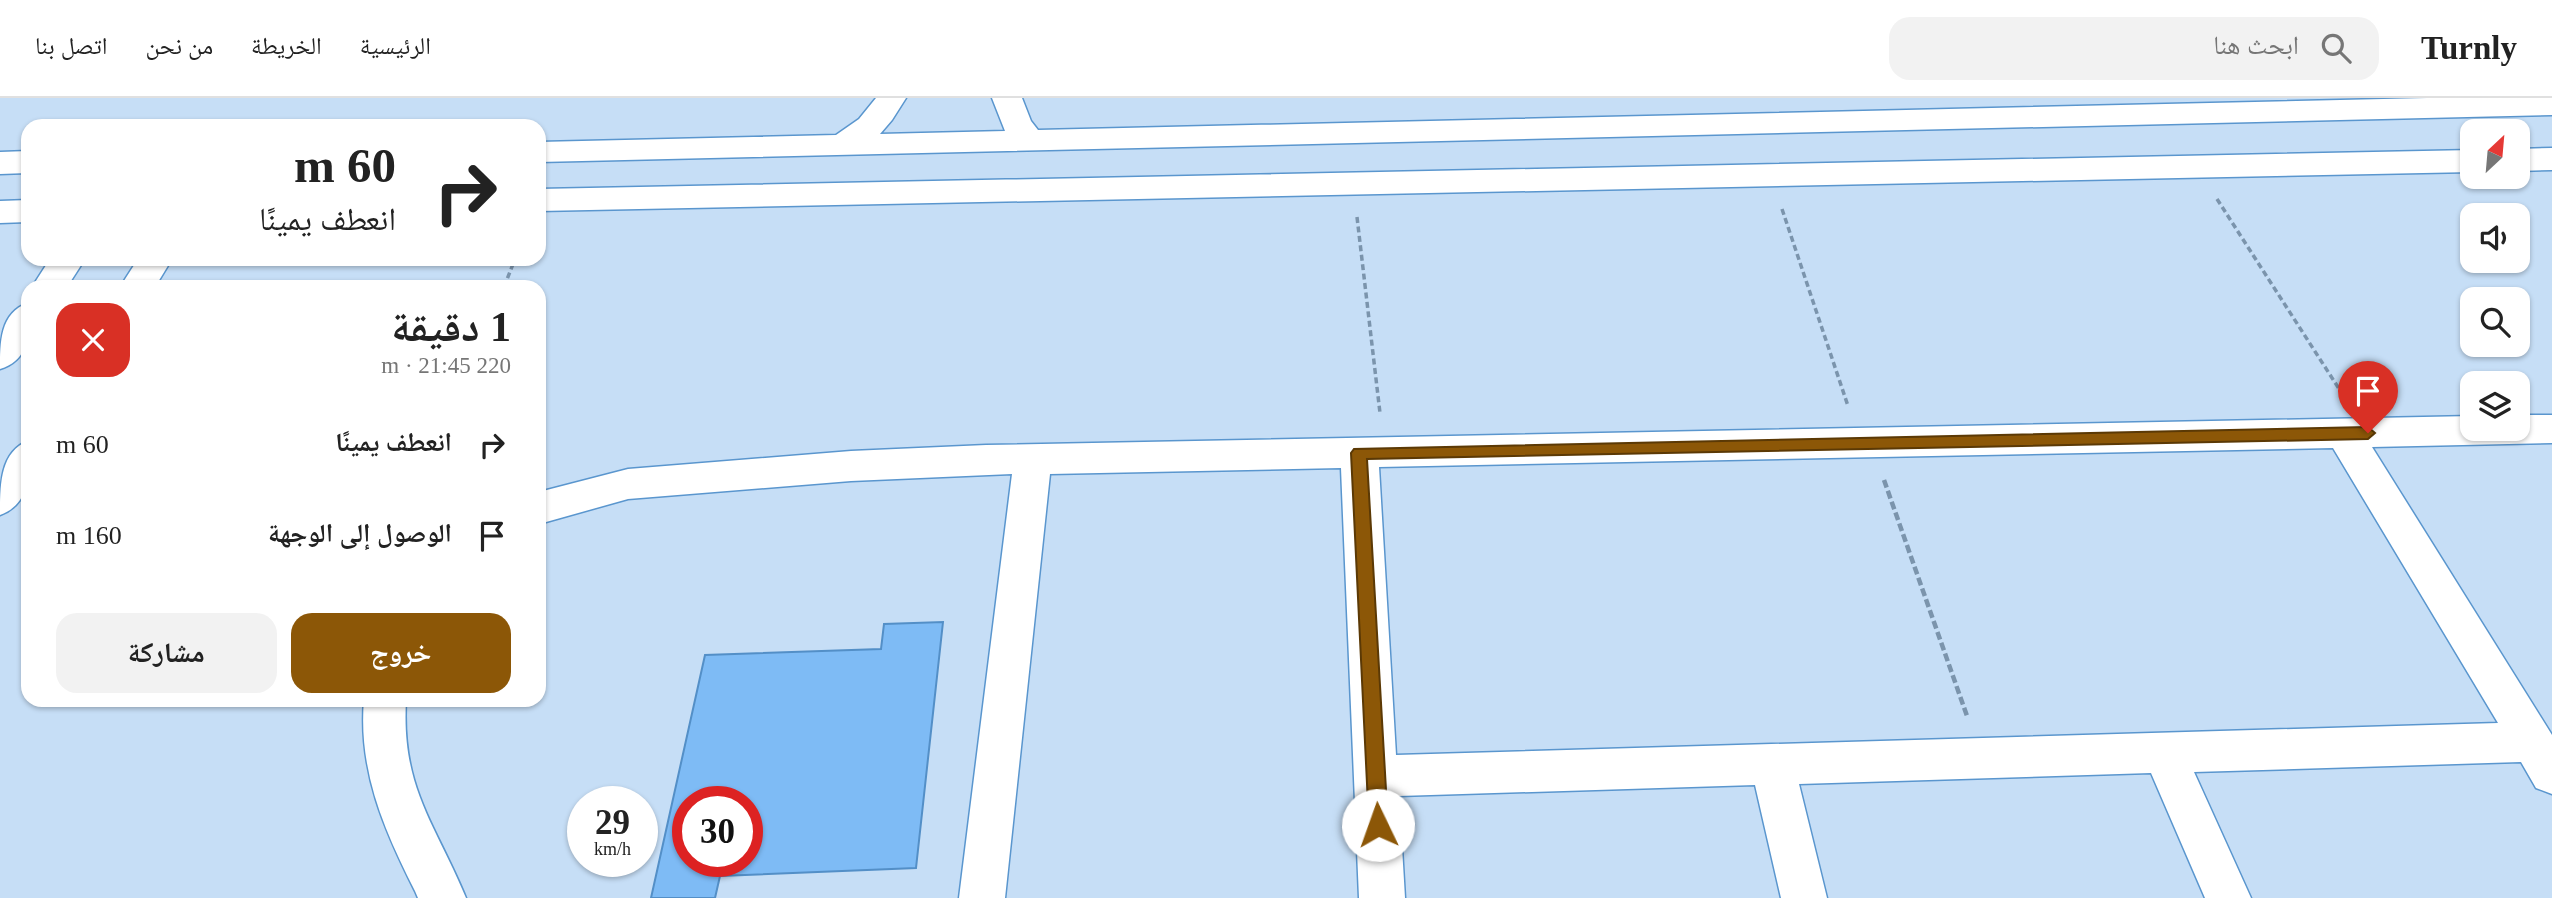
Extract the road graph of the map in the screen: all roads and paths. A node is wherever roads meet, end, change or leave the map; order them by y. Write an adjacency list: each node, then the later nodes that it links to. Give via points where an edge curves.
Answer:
1 (891, 98): 5 (street, via 867,130)
2 (1007, 98): 4 (street, via 1016,124)
3 (2552, 105): 4 (street)
4 (1028, 139): 5 (street)
5 (840, 146): 6 (street)
6 (546, 152)
7 (2552, 159): 8 (street)
8 (2530, 160)
9 (2460, 161): 12 (street)
10 (21, 162): 11 (street)
11 (0, 163)
12 (2196, 166): 13 (street); 21 (path)
13 (1770, 175): 14 (street); 22 (path)
14 (1353, 184): 15 (street); 23 (path)
15 (546, 200)
16 (21, 211): 17 (street)
17 (0, 212)
18 (21, 326): 19 (street)
19 (0, 356)
20 (2552, 429): 21 (street)
21 (2356, 433): 22 (street); 30 (street)
22 (1866, 443): 23 (street); 31 (path)
23 (1372, 453): 24 (street); 33 (street)
24 (1033, 459): 27 (street, via 851,466 628,484); 35 (street)
25 (21, 467): 26 (street)
26 (0, 499)
27 (546, 507)
28 (384, 707): 34 (street, via 390,774 420,855)
29 (2164, 753): 30 (street); 31 (street); 38 (street)
30 (2542, 758)
31 (1983, 759): 32 (street)
32 (1772, 765): 33 (street); 37 (street)
33 (1376, 776): 36 (street)
34 (443, 898)
35 (982, 898)
36 (1382, 898)
37 (1804, 898)
38 (2228, 898)

